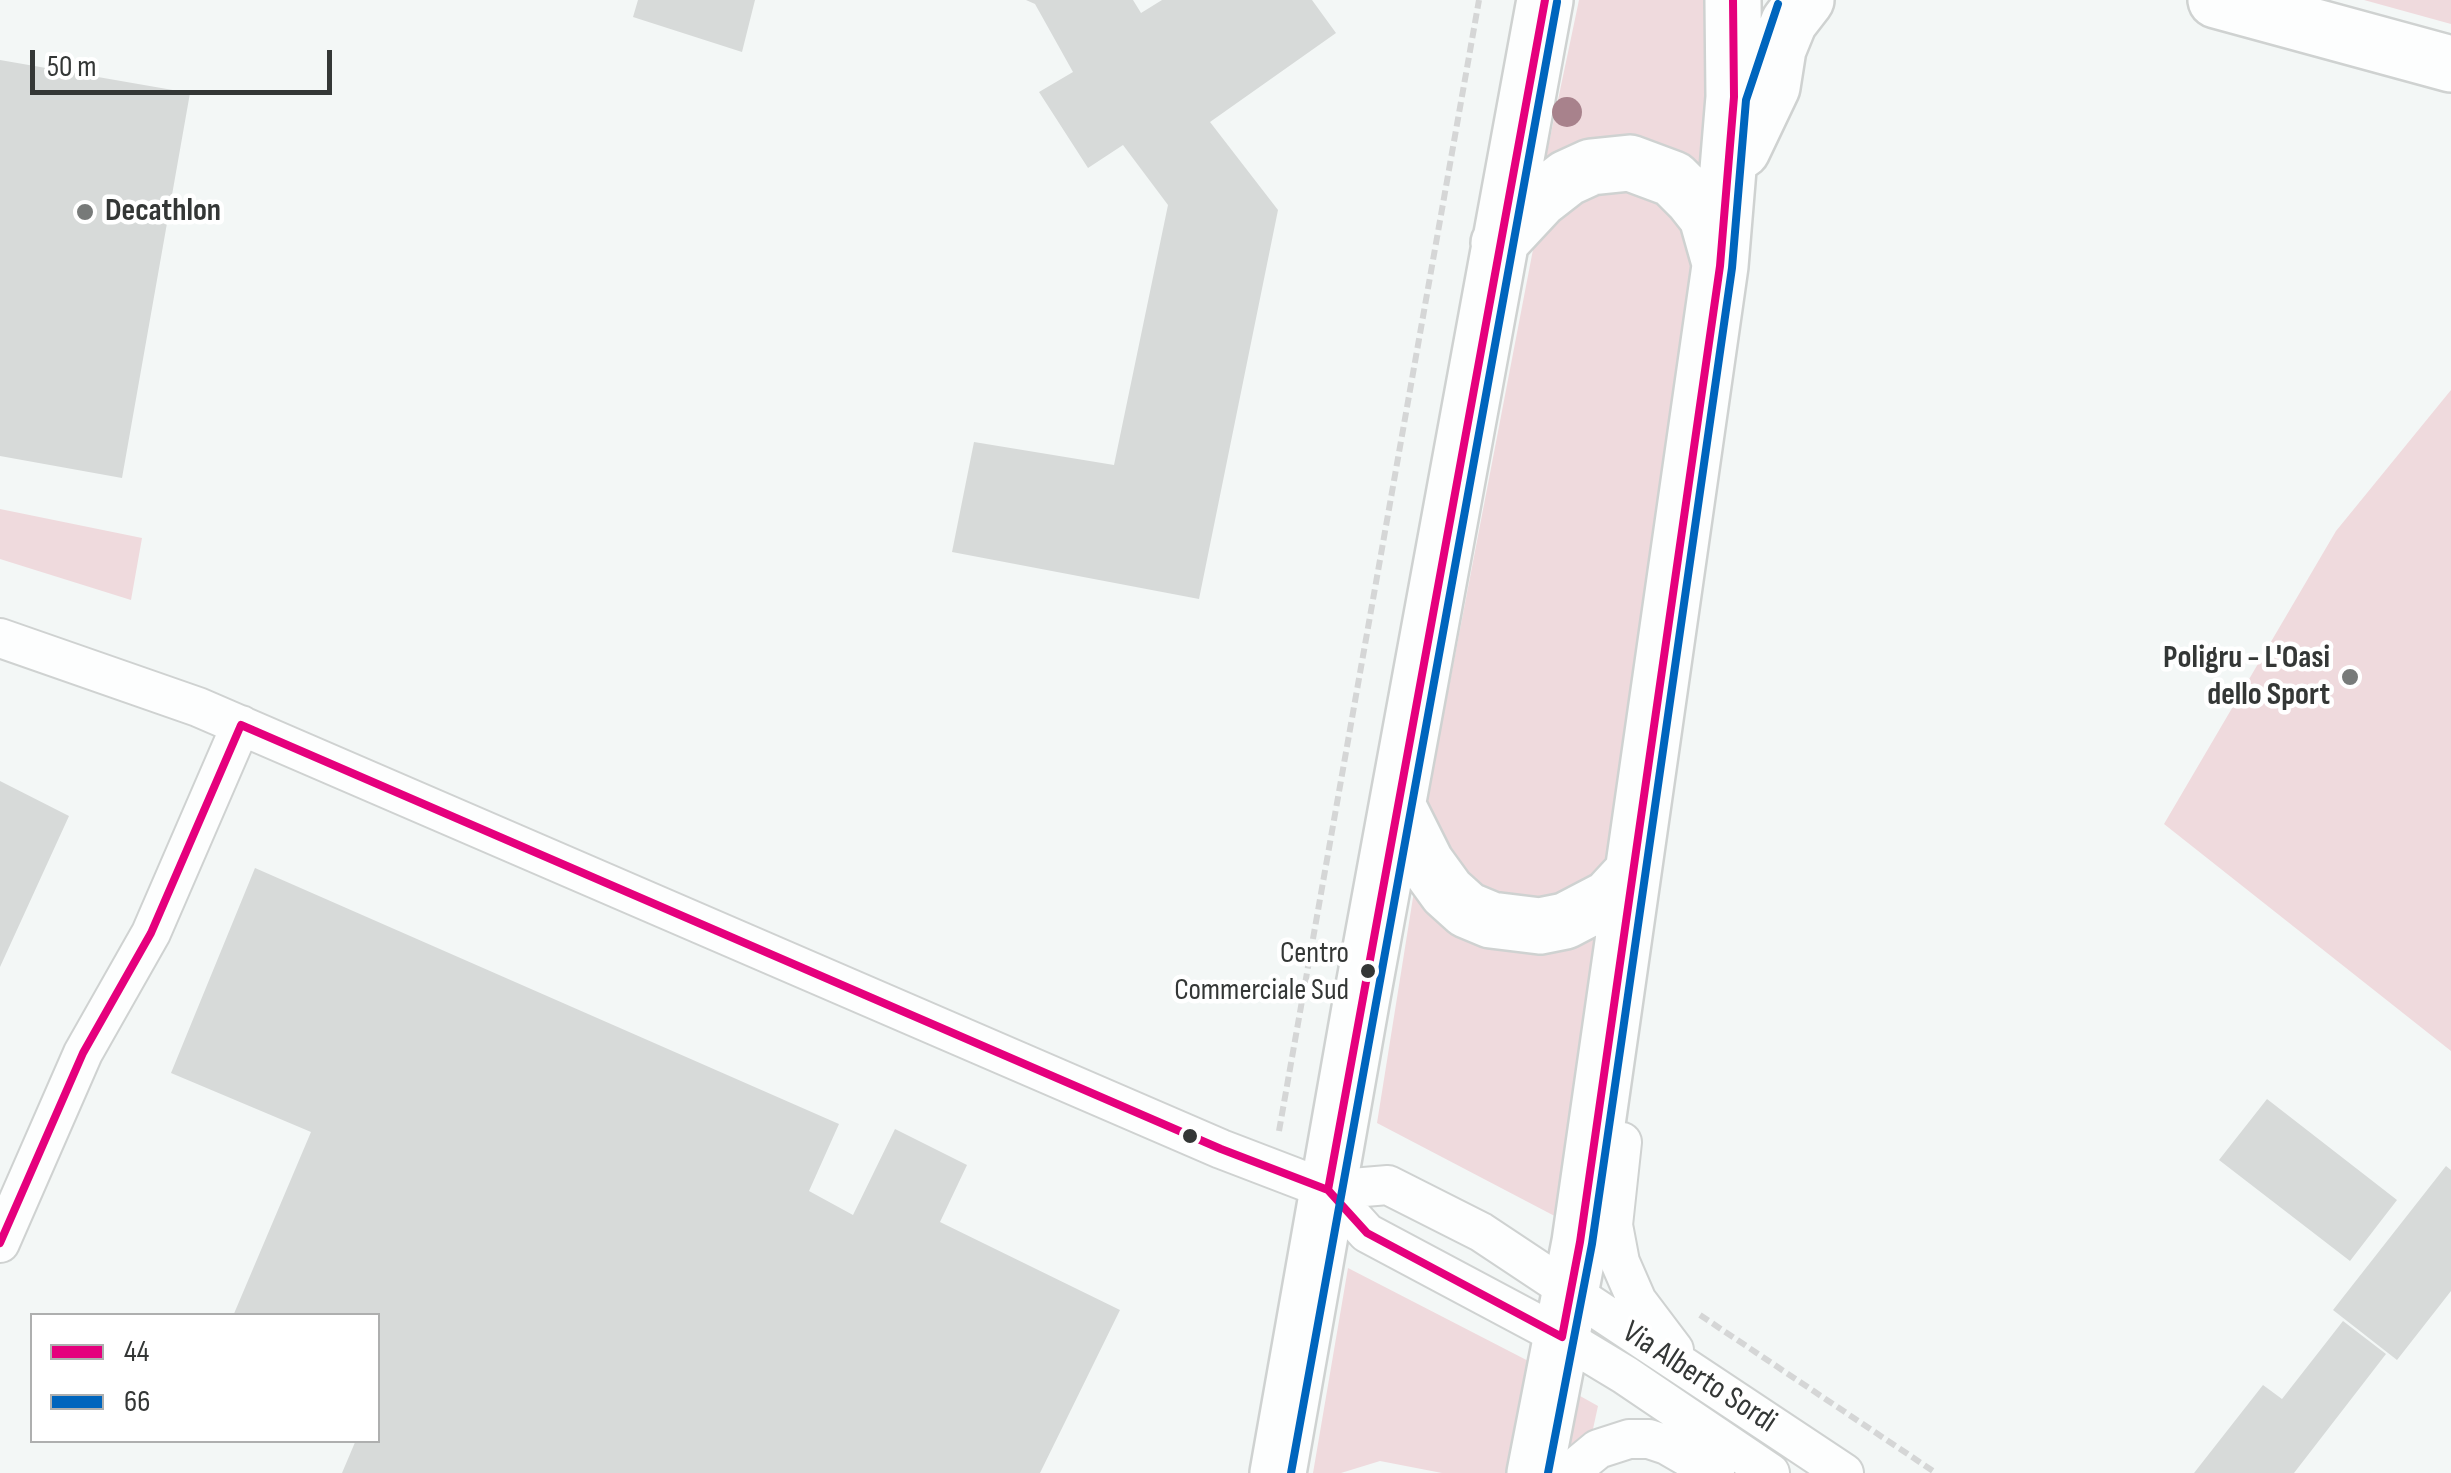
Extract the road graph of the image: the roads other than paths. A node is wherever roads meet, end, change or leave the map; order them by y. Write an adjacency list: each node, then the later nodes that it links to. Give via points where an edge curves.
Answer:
1 (1545, 0): 9 (street)
2 (1733, 0): 7 (street)
3 (1766, 0): 7 (street)
4 (1806, 0): 8 (street, via 1789,22 1772,86)
5 (2216, 0): 6 (street)
6 (2451, 64)
7 (1734, 96): 8 (street)
8 (1730, 176): 10 (street)
9 (1499, 243): 10 (street, via 1567,178 1591,167 1630,163 1673,179 1692,198 1707,217); 13 (street)
10 (1720, 266): 14 (street)
11 (0, 638): 12 (street)
12 (240, 724): 16 (street); 17 (street, via 151,932 84,1053)
13 (1398, 807): 14 (street, via 1447,892 1492,920 1540,926 1565,921 1610,898); 16 (street)
14 (1634, 872): 15 (street)
15 (1609, 1042): 18 (street); 19 (street, via 1626,1113 1613,1225 1620,1262 1637,1301)
16 (1328, 1190): 18 (street, Via Alberto Sordi, via 1368,1233); 18 (street, Via Alberto Sordi, via 1388,1185 1481,1232); 20 (street)
17 (0, 1243)
18 (1566, 1316): 19 (street, Via Alberto Sordi); 21 (street); 24 (street, Via Alberto Sordi, via 1626,1375)
19 (1688, 1368): 25 (street, Via Alberto Sordi)
20 (1278, 1473)
21 (1535, 1473)
22 (1569, 1473): 23 (street, via 1598,1449 1628,1438 1667,1445)
23 (1715, 1473)
24 (1770, 1473)
25 (1844, 1473)

